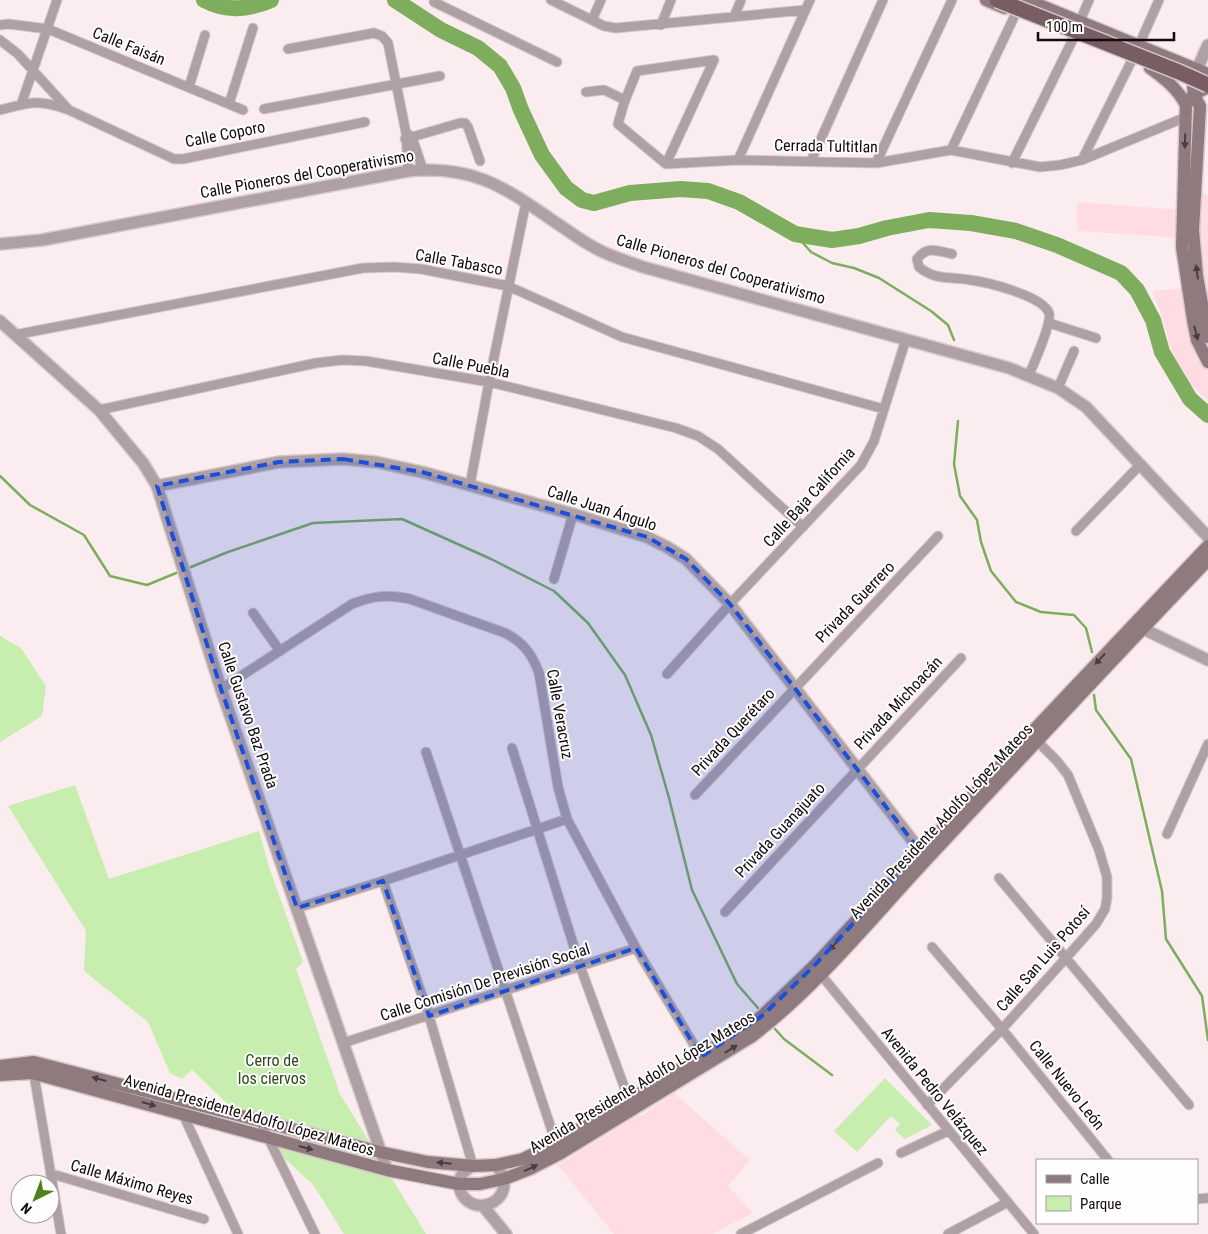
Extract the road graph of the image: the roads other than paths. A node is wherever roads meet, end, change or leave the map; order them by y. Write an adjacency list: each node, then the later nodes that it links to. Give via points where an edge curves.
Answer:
1 (57, 0): 24 (street)
2 (435, 0): 33 (street)
3 (551, 0): 19 (street)
4 (601, 0): 19 (street)
5 (671, 0): 23 (street)
6 (741, 0): 18 (street)
7 (810, 0): 16 (street)
8 (883, 0): 58 (street)
9 (952, 0): 59 (street)
10 (986, 0): 15 (main road)
11 (997, 0): 40 (main road, bridge, via 1179,72)
12 (1027, 0): 17 (main road)
13 (1089, 0): 20 (street)
14 (1159, 0): 29 (street)
15 (1016, 6): 21 (main road); 40 (main road); 54 (street)
16 (805, 10): 18 (street); 55 (street)
17 (1051, 10): 20 (main road); 21 (main road)
18 (734, 17): 23 (street)
19 (592, 20): 23 (street, via 616,28)
20 (1080, 21): 29 (main road)
21 (1044, 24): 27 (main road)
22 (0, 25): 24 (street, Calle Faisán)
23 (661, 25)
24 (48, 28): 35 (street); 38 (street, Calle Faisán)
25 (252, 28): 44 (street)
26 (205, 35): 38 (street)
27 (1074, 37): 32 (main road); 60 (street)
28 (0, 40): 35 (street, Calle Coporo)
29 (1139, 45): 40 (main road)
30 (1208, 45): 40 (street)
31 (288, 49): 37 (street, via 374,33 388,43)
32 (1132, 60): 34 (main road); 56 (street)
33 (557, 62)
34 (1150, 68): 40 (main road); 40 (main road, via 1180,93)
35 (33, 71): 45 (street); 48 (street, Calle Coporo)
36 (440, 76): 37 (street)
37 (397, 84): 46 (street); 53 (street)
38 (189, 86): 44 (street, Calle Faisán)
39 (629, 89): 41 (street); 43 (street); 61 (street, via 637,71 714,60)
40 (1200, 89): 52 (main road); 56 (street, Cerrada Tultitlan); 75 (main road, one-way to 75, via 1182,247 1197,340)
41 (604, 90): 42 (street); 43 (street)
42 (586, 92)
43 (624, 103): 61 (street, via 618,124)
44 (228, 104): 49 (street, Calle Faisán)
45 (21, 105): 47 (street, Calle Coporo); 48 (street, Calle Coporo, via 43,102)
46 (264, 109)
47 (0, 110)
48 (69, 110): 50 (street, Calle Coporo, via 174,159)
49 (243, 110)
50 (366, 122)
51 (1208, 122): 52 (main road)
52 (1199, 135): 71 (main road, one-way to 52, via 1193,240)
53 (408, 136): 57 (street, via 465,123); 62 (street); 63 (street)
54 (951, 150): 59 (street, Cerrada Tultitlan); 60 (street, Cerrada Tultitlan)
55 (738, 160): 58 (street, Cerrada Tultitlan); 61 (street, Cerrada Tultitlan)
56 (1082, 160): 60 (street, Cerrada Tultitlan, via 1040,167)
57 (480, 161)
58 (810, 161): 59 (street, Cerrada Tultitlan)
59 (876, 163)
60 (1012, 163)
61 (666, 164)
62 (423, 170): 63 (street, Calle Pioneros del Cooperativismo); 64 (street, Calle Pioneros del Cooperativismo, via 480,177)
63 (408, 171): 65 (street, Calle Pioneros del Cooperativismo, via 42,240)
64 (526, 202): 67 (street); 73 (street, Calle Pioneros del Cooperativismo, via 578,238 616,258)
65 (0, 244)
66 (952, 254): 69 (street, via 930,249 917,259 919,267 927,274 989,284 1036,300 1049,314)
67 (508, 286): 70 (street, Calle Tabasco, via 421,269 363,268); 77 (street); 79 (street, Calle Tabasco, via 622,337)
68 (0, 321): 70 (street, Calle Gustavo Baz Prada)
69 (1049, 323): 72 (street); 76 (street)
70 (14, 335): 80 (street, Calle Gustavo Baz Prada)
71 (1208, 337)
72 (1096, 338)
73 (906, 339): 76 (street, Calle Pioneros del Cooperativismo); 79 (street, Calle Baja California)
74 (1074, 351): 78 (street)
75 (1208, 362)
76 (1029, 375): 78 (street, Calle Pioneros del Cooperativismo)
77 (489, 382): 80 (street, Calle Puebla, via 366,361 342,360); 82 (street); 85 (street, Calle Puebla, via 698,436 718,449)
78 (1058, 388): 81 (street, Calle Pioneros del Cooperativismo, via 1086,407)
79 (884, 409): 85 (street, Calle Baja California, via 871,448 861,465)
80 (99, 410): 83 (street, Calle Gustavo Baz Prada, via 143,463)
81 (1141, 464): 86 (street); 88 (street, Calle Pioneros del Cooperativismo)
82 (470, 485): 83 (street, Calle Juan Ángulo, via 385,464 343,458 278,462); 84 (street, Calle Juan Ángulo)
83 (157, 486): 100 (street, Calle Gustavo Baz Prada)
84 (573, 514): 91 (street); 92 (street, Calle Juan Ángulo, via 647,537 667,547 686,559)
85 (803, 527): 92 (street, Calle Baja California)
86 (1076, 531)
87 (938, 536): 99 (street, Privada Guerrero)
88 (1208, 537)
89 (1208, 546): 94 (main road, Avenida Presidente Adolfo López Mateos)
90 (1208, 560): 94 (main road, Avenida Presidente Adolfo López Mateos)
91 (554, 579)
92 (730, 604): 98 (street, Calle Baja California); 99 (street, Calle Juan Ángulo)
93 (253, 613): 95 (street)
94 (1138, 626): 97 (street); 101 (main road, Avenida Presidente Adolfo López Mateos)
95 (280, 651): 100 (street, Calle Veracruz); 107 (street, Calle Veracruz, via 352,604 380,596 410,599 516,638 534,658 539,673 558,787)
96 (961, 658): 105 (street, Privada Michoacán)
97 (1208, 660)
98 (667, 674)
99 (794, 688): 105 (street, Calle Juan Ángulo); 106 (street, Privada Querétaro)
100 (221, 689): 114 (street, Calle Gustavo Baz Prada)
101 (1034, 737): 111 (main road, Avenida Presidente Adolfo López Mateos); 118 (street, Calle San Luis Potosí, via 1068,775 1107,876 1107,898 1101,917)
102 (1208, 744): 109 (street)
103 (512, 748): 108 (street)
104 (426, 752): 110 (street)
105 (858, 769): 111 (street, Calle Juan Ángulo); 115 (street, Privada Guanajuato)
106 (695, 795)
107 (567, 819): 108 (street); 116 (street, Calle Veracruz)
108 (538, 829): 110 (street); 119 (street)
109 (1167, 834)
110 (461, 854): 113 (street); 121 (street)
111 (924, 855): 120 (main road, Avenida Presidente Adolfo López Mateos)
112 (999, 878): 118 (street)
113 (383, 881): 114 (street); 122 (street)
114 (297, 908): 124 (street, Calle Gustavo Baz Prada)
115 (725, 912)
116 (636, 948): 119 (street, Calle Comisión De Previsión Social); 125 (street, Calle Veracruz)
117 (932, 948): 123 (street, Calle Nuevo León)
118 (1066, 958): 123 (street, Calle San Luis Potosí); 132 (street)
119 (580, 966): 121 (street, Calle Comisión De Previsión Social); 130 (street)
120 (817, 970): 125 (main road, Avenida Presidente Adolfo López Mateos, via 763,1028); 131 (street, Avenida Pedro Velázquez)
121 (504, 991): 122 (street, Calle Comisión De Previsión Social); 137 (street)
122 (429, 1016): 124 (street, Calle Comisión De Previsión Social); 143 (street)
123 (1002, 1029): 131 (street, Calle San Luis Potosí); 140 (street, Calle Nuevo León)
124 (343, 1043): 138 (street, Calle Gustavo Baz Prada)
125 (703, 1061): 130 (main road, Avenida Presidente Adolfo López Mateos); 147 (main road, Avenida Presidente Adolfo López Mateos, one-way to 125, via 561,1153)
126 (0, 1066): 127 (main road, Avenida Presidente Adolfo López Mateos)
127 (33, 1067): 128 (main road, Avenida Presidente Adolfo López Mateos); 129 (main road, Avenida Presidente Adolfo López Mateos, one-way to 127); 133 (main road, Avenida Presidente Adolfo López Mateos, one-way to 133); 145 (street)
128 (0, 1075)
129 (175, 1098): 133 (street); 134 (main road, Avenida Presidente Adolfo López Mateos)
130 (629, 1100): 137 (main road, Avenida Presidente Adolfo López Mateos)
131 (927, 1105): 135 (street, Avenida Pedro Velázquez)
132 (1189, 1105)
133 (182, 1114): 136 (main road, Avenida Presidente Adolfo López Mateos); 152 (street)
134 (260, 1121): 136 (street); 138 (main road, Avenida Presidente Adolfo López Mateos)
135 (948, 1131): 139 (street); 149 (street, Avenida Pedro Velázquez)
136 (269, 1139): 144 (main road, Avenida Presidente Adolfo López Mateos, one-way to 144); 153 (street)
137 (556, 1143): 142 (main road, Avenida Presidente Adolfo López Mateos, via 523,1159)
138 (380, 1152): 143 (main road, Avenida Presidente Adolfo López Mateos, one-way to 138, via 428,1162); 144 (street, Calle Gustavo Baz Prada)
139 (900, 1153)
140 (1107, 1159)
141 (878, 1163): 155 (street)
142 (496, 1165): 143 (main road, Avenida Presidente Adolfo López Mateos); 147 (street)
143 (473, 1166): 148 (street, via 464,1170)
144 (386, 1170): 148 (main road, Avenida Presidente Adolfo López Mateos)
145 (52, 1174)
146 (60, 1176): 151 (street, Calle Máximo Reyes)
147 (504, 1179): 148 (main road, Avenida Presidente Adolfo López Mateos); 150 (street, via 503,1192 495,1202)
148 (459, 1184): 150 (street, via 462,1196 471,1204)
149 (1008, 1202): 156 (street); 157 (street, Avenida Pedro Velázquez)
150 (483, 1206): 154 (street)
151 (204, 1219)
152 (238, 1234)
153 (315, 1234)
154 (506, 1234)
155 (741, 1234)
156 (948, 1234)
157 (1034, 1234)

